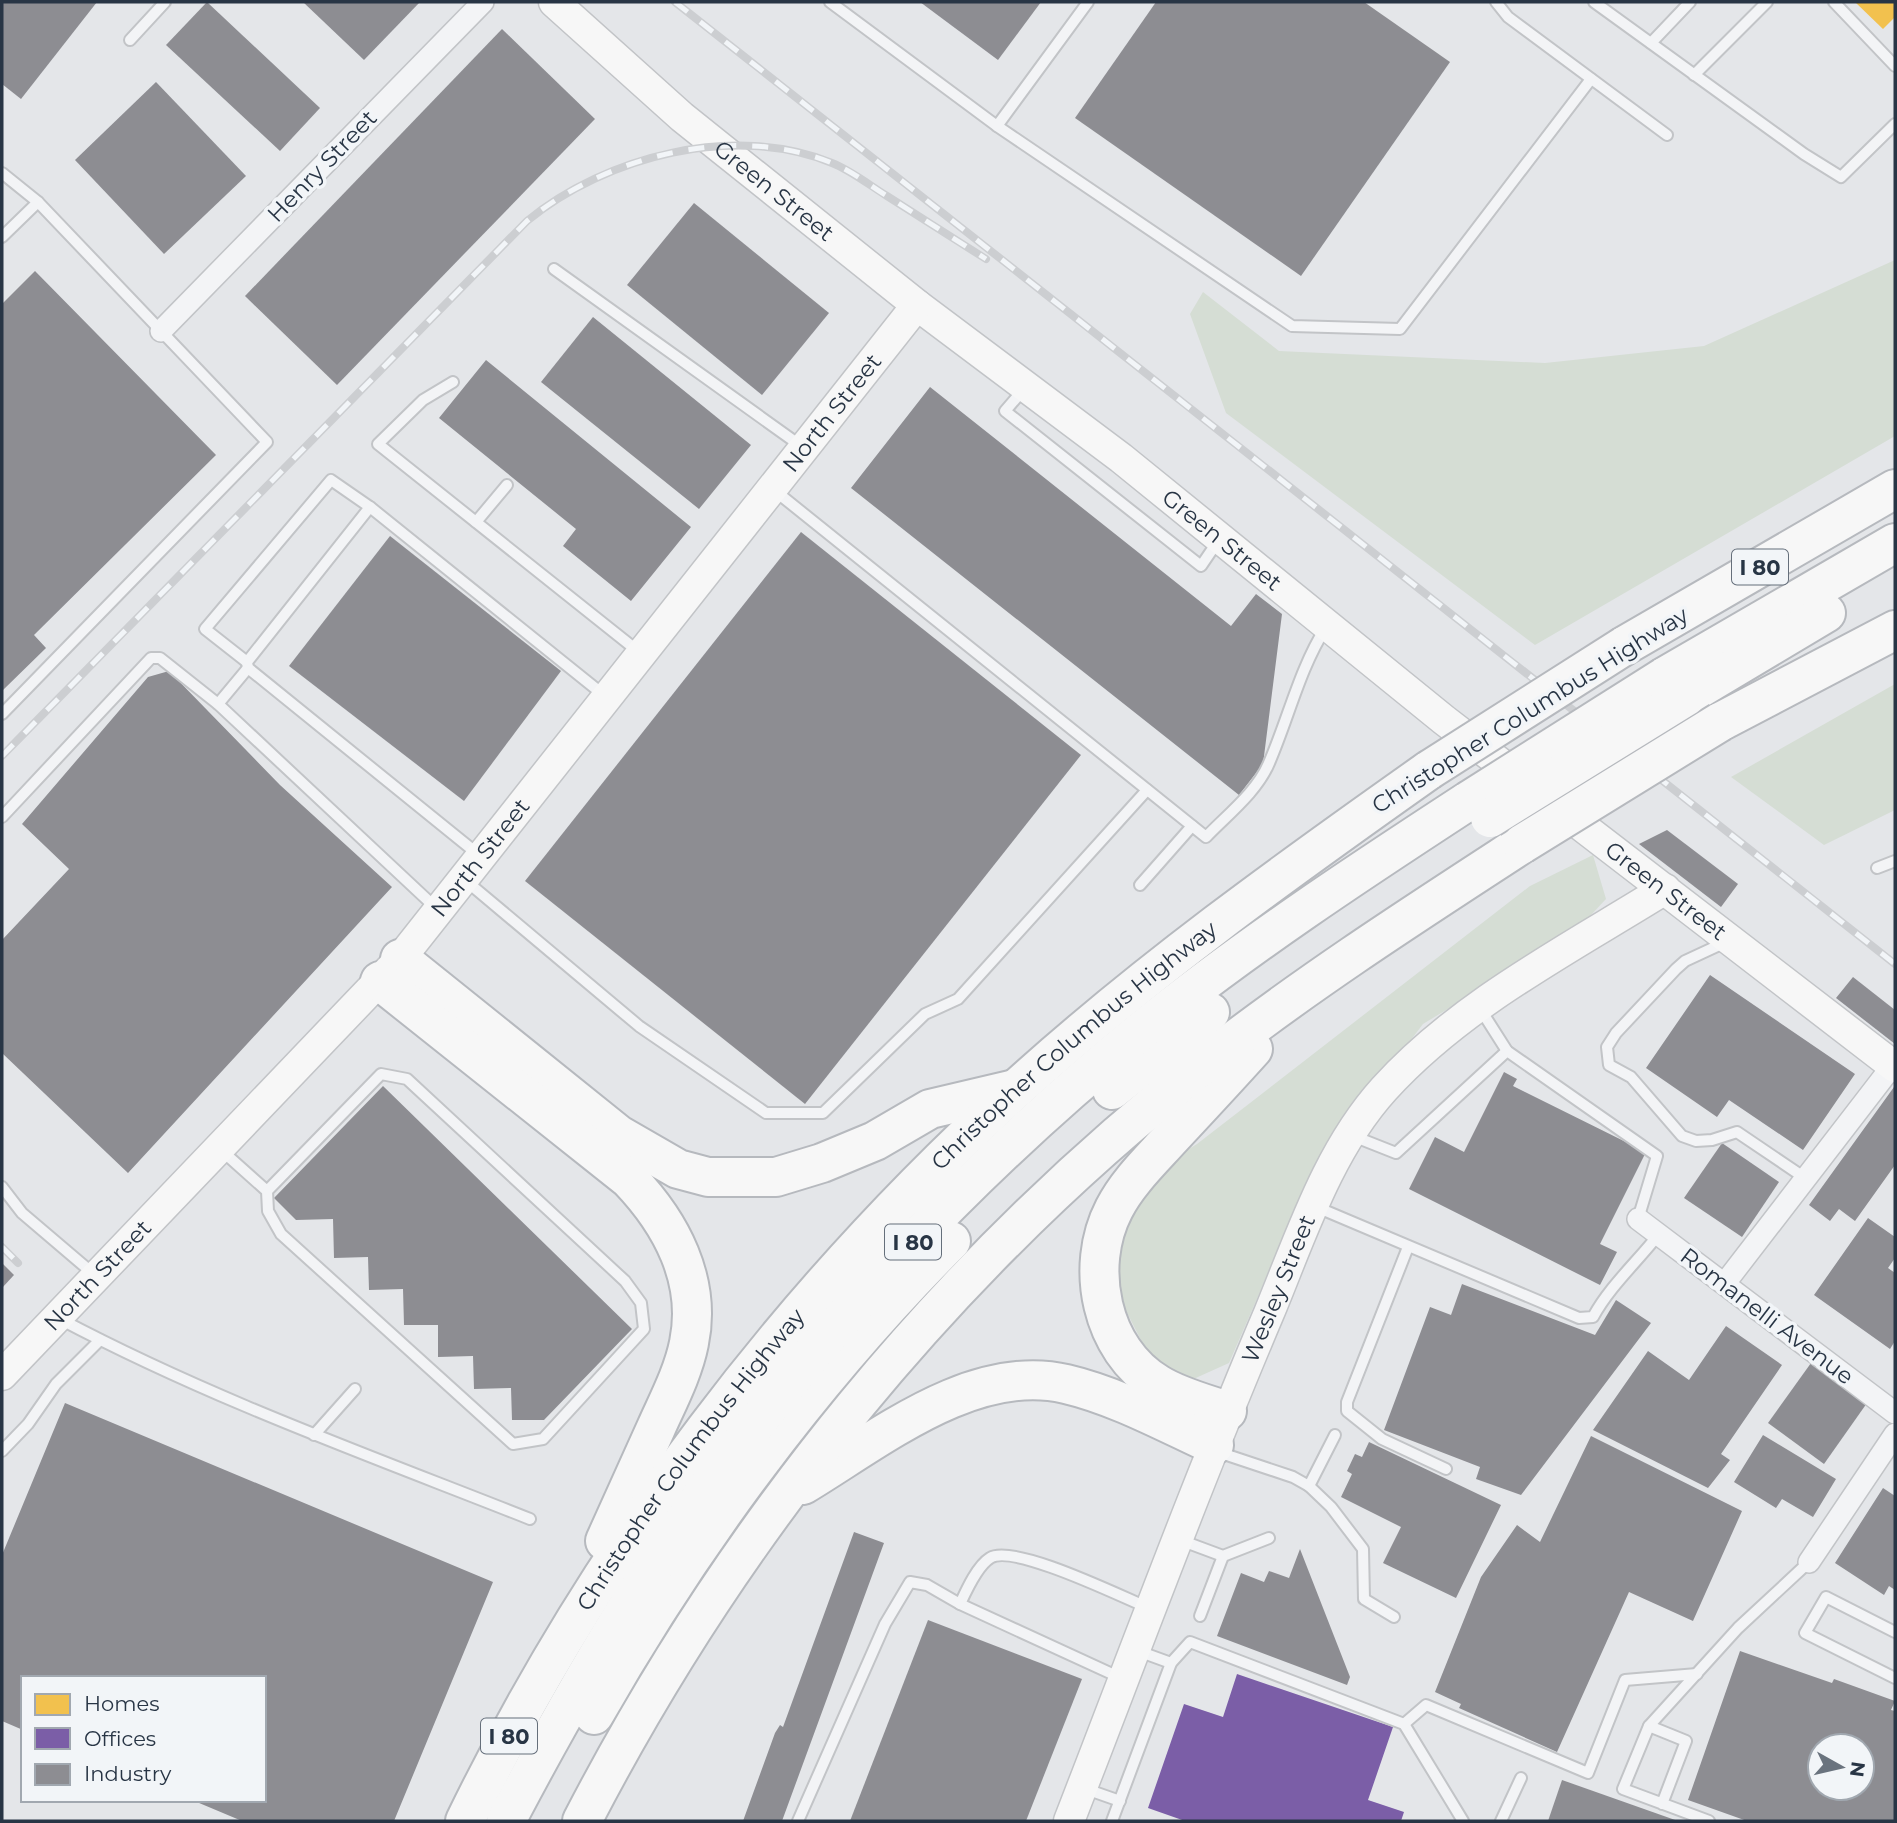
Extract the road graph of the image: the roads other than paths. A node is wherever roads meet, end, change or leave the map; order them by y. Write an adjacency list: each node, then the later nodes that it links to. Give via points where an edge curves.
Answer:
1 (164, 2): 12 (lane)
2 (483, 2): 25 (street, Henry Street)
3 (554, 2): 24 (street, Green Street, via 682,117)
4 (830, 2): 18 (lane)
5 (1088, 2): 18 (lane)
6 (1496, 2): 16 (lane, via 1508,17)
7 (1594, 2): 11 (lane)
8 (1690, 2): 13 (lane)
9 (1767, 2): 15 (lane)
10 (1834, 2): 14 (lane)
11 (1609, 6): 13 (lane)
12 (130, 40)
13 (1651, 43): 15 (lane)
14 (1895, 66)
15 (1694, 75): 17 (lane, via 1841,177)
16 (1591, 79): 18 (lane, via 1401,329 1292,326); 19 (lane)
17 (1895, 124)
18 (997, 125)
19 (1667, 135)
20 (3, 176): 21 (lane)
21 (38, 202): 22 (lane); 25 (lane)
22 (2, 237)
23 (554, 269): 27 (lane)
24 (917, 304): 27 (street, North Street); 35 (street, Green Street)
25 (161, 331): 42 (lane, via 267,442)
26 (453, 382): 32 (lane, via 423,400 378,444)
27 (804, 448): 29 (street, North Street)
28 (507, 485): 32 (lane)
29 (772, 488): 37 (street, North Street); 43 (lane)
30 (1895, 489): 59 (highway, Christopher Columbus Highway / I 80, bridge, via 1624,646 1429,770 1237,906)
31 (370, 507): 38 (lane); 38 (lane, via 331,480 205,629); 40 (lane)
32 (476, 522): 37 (lane)
33 (1895, 543): 39 (highway, Christopher Columbus Highway / I 80)
34 (1895, 573): 39 (highway, Christopher Columbus Highway / I 80)
35 (1328, 624): 46 (lane, via 1308,655 1269,765 1253,789 1206,837); 51 (street, Green Street, via 1444,720)
36 (1895, 630): 55 (highway, I 80, bridge, via 1720,722 1522,844)
37 (641, 654): 40 (street, North Street)
38 (247, 665): 41 (lane); 48 (lane)
39 (1675, 686): 44 (highway, Christopher Columbus Highway / I 80, bridge)
40 (607, 697): 48 (street, North Street)
41 (218, 704): 45 (lane, via 160,658 151,658); 52 (lane)
42 (2, 714)
43 (1147, 790): 46 (lane); 48 (lane, via 958,999 925,1014 823,1113 766,1113 639,1026)
44 (1479, 809): 107 (highway, Christopher Columbus Highway / I 80, via 1295,916 1142,1031 1038,1120 891,1265 793,1378 677,1531 596,1658); 108 (highway, Christopher Columbus Highway / I 80, via 1191,1026 1038,1156 942,1250 807,1402 718,1522 613,1682)
45 (2, 817)
46 (1192, 826): 50 (lane)
47 (1895, 861): 49 (lane)
48 (472, 868): 52 (street, North Street)
49 (1878, 868)
50 (1140, 885)
51 (1665, 889): 53 (street, Green Street); 56 (street, Wesley Street)
52 (439, 910): 54 (street, North Street)
53 (1731, 940): 58 (street, Green Street); 62 (lane, via 1676,969 1616,1033 1607,1048 1609,1065 1631,1077 1682,1136 1712,1140 1737,1132)
54 (390, 970): 59 (highway, via 619,1135 678,1169 708,1177 776,1177 875,1142 930,1109); 61 (street, North Street); 95 (highway, via 629,1179 655,1206 685,1268 691,1308 689,1343 677,1379)
55 (1318, 979): 78 (highway, via 1147,1164 1114,1209 1103,1238 1102,1303 1114,1337 1133,1363); 83 (highway, I 80, via 1156,1103 1007,1239 871,1387)
56 (1479, 1007): 57 (lane); 60 (street, Wesley Street, via 1409,1064)
57 (1507, 1051): 60 (lane, via 1396,1153); 66 (lane, via 1657,1156)
58 (1894, 1066): 62 (street)
59 (1017, 1088): 95 (highway, Christopher Columbus Highway / I 80, via 831,1276 750,1372 640,1521)
60 (1350, 1135): 65 (street, Wesley Street)
61 (220, 1149): 64 (lane); 69 (street, North Street)
62 (1805, 1178): 70 (street)
63 (2, 1187): 69 (lane, via 22,1213)
64 (267, 1191): 64 (lane, via 268,1211 281,1234 513,1444 542,1440 644,1329 641,1303 625,1281 407,1079 381,1074)
65 (1314, 1206): 68 (lane); 78 (street, Wesley Street)
66 (1638, 1219): 67 (street, Romanelli Avenue)
67 (1658, 1234): 68 (lane, via 1593,1317 1579,1318); 70 (street, Romanelli Avenue)
68 (1408, 1247): 81 (lane, via 1347,1411 1382,1439)
69 (97, 1277): 71 (street, North Street)
70 (1725, 1283): 75 (street, Romanelli Avenue)
71 (58, 1317): 72 (lane); 73 (street, North Street)
72 (100, 1340): 77 (lane); 80 (lane)
73 (2, 1375)
74 (355, 1389): 77 (lane)
75 (1895, 1413)
76 (1895, 1434): 88 (street)
77 (314, 1435): 84 (lane)
78 (1218, 1435): 82 (lane); 83 (highway, via 1064,1383 1000,1383 927,1409); 86 (street, Wesley Street)
79 (1335, 1435): 82 (lane)
80 (2, 1451)
81 (1446, 1469)
82 (1309, 1486): 92 (lane, via 1363,1549 1364,1599)
83 (784, 1496): 109 (highway, I 80, via 673,1660)
84 (530, 1519)
85 (1269, 1538): 87 (lane)
86 (1177, 1539): 87 (lane); 90 (street, Wesley Street)
87 (1223, 1556): 91 (lane)
88 (1810, 1562): 97 (lane, via 1738,1628)
89 (960, 1604): 90 (lane, via 989,1559 1001,1554 1034,1560); 99 (lane); 110 (lane, via 927,1585 910,1582 885,1624)
90 (1150, 1609): 94 (street, Wesley Street)
91 (1200, 1616)
92 (1394, 1617)
93 (1895, 1632): 98 (lane, via 1826,1597 1805,1633)
94 (1134, 1650): 96 (lane); 99 (street, Wesley Street)
95 (556, 1653): 106 (highway, Christopher Columbus Highway / I 80)
96 (1171, 1663): 100 (lane, via 1190,1642); 104 (lane)
97 (1697, 1674): 100 (lane, via 1625,1680 1588,1773 1426,1705); 101 (lane)
98 (1895, 1678)
99 (1124, 1679): 103 (street, Wesley Street)
100 (1404, 1724): 113 (lane)
101 (1649, 1726): 105 (lane, via 1686,1741); 105 (lane, via 1623,1789)
102 (1521, 1778): 114 (lane)
103 (1082, 1788): 104 (lane); 111 (street, Wesley Street)
104 (1120, 1801): 112 (lane)
105 (1662, 1804): 115 (lane)
106 (465, 1821)
107 (506, 1821)
108 (537, 1821)
109 (582, 1821)
110 (798, 1821)
111 (1069, 1821)
112 (1112, 1821)
113 (1463, 1821)
114 (1501, 1821)
115 (1709, 1821)

